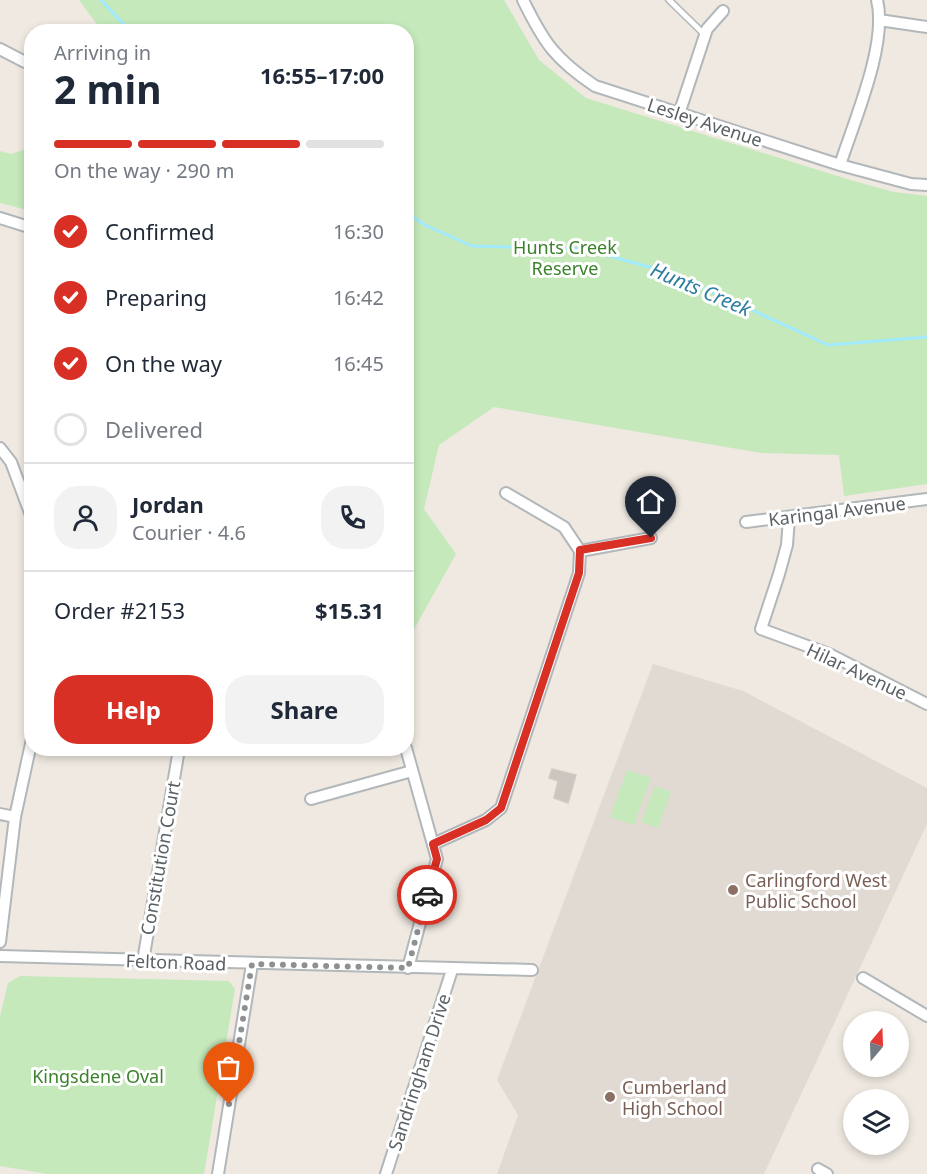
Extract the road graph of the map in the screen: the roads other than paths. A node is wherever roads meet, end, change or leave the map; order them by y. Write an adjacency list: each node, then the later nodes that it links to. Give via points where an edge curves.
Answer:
1 (523, 0): 10 (street, Lesley Avenue, via 543,41 564,66 595,87)
2 (669, 0): 7 (lane)
3 (877, 0): 5 (street)
4 (723, 11): 7 (street)
5 (879, 20): 6 (street); 11 (street, via 876,51)
6 (927, 27)
7 (705, 35): 10 (street)
8 (0, 49): 9 (street)
9 (24, 61)
10 (679, 114): 11 (street, Lesley Avenue)
11 (840, 165): 12 (street, Lesley Avenue)
12 (927, 185)
13 (0, 218): 14 (street)
14 (24, 226)
15 (0, 448): 17 (street, via 11,462)
16 (506, 493): 22 (street, via 564,527)
17 (24, 497)
18 (927, 499): 19 (street, Karingal Avenue)
19 (789, 518): 20 (street, Karingal Avenue); 23 (street, Hilar Avenue, via 782,564 761,629 837,657)
20 (746, 522)
21 (651, 538): 22 (street)
22 (580, 550): 31 (street, via 579,573 501,808 486,820)
23 (927, 704)
24 (28, 756): 30 (street)
25 (178, 756): 34 (street, Constitution Court)
26 (408, 756): 27 (street)
27 (412, 771): 28 (street); 31 (street)
28 (311, 799)
29 (0, 814): 30 (street)
30 (15, 817): 32 (street)
31 (433, 844): 36 (street, via 437,859)
32 (0, 942)
33 (0, 956): 34 (street, Felton Road)
34 (143, 961): 35 (street, Felton Road)
35 (252, 964): 36 (street, Felton Road); 41 (street)
36 (408, 968): 37 (street, Felton Road)
37 (452, 970): 38 (street, Felton Road); 42 (street, Sandringham Drive)
38 (532, 970)
39 (863, 978): 40 (street)
40 (927, 1017)
41 (218, 1174)
42 (386, 1174)

